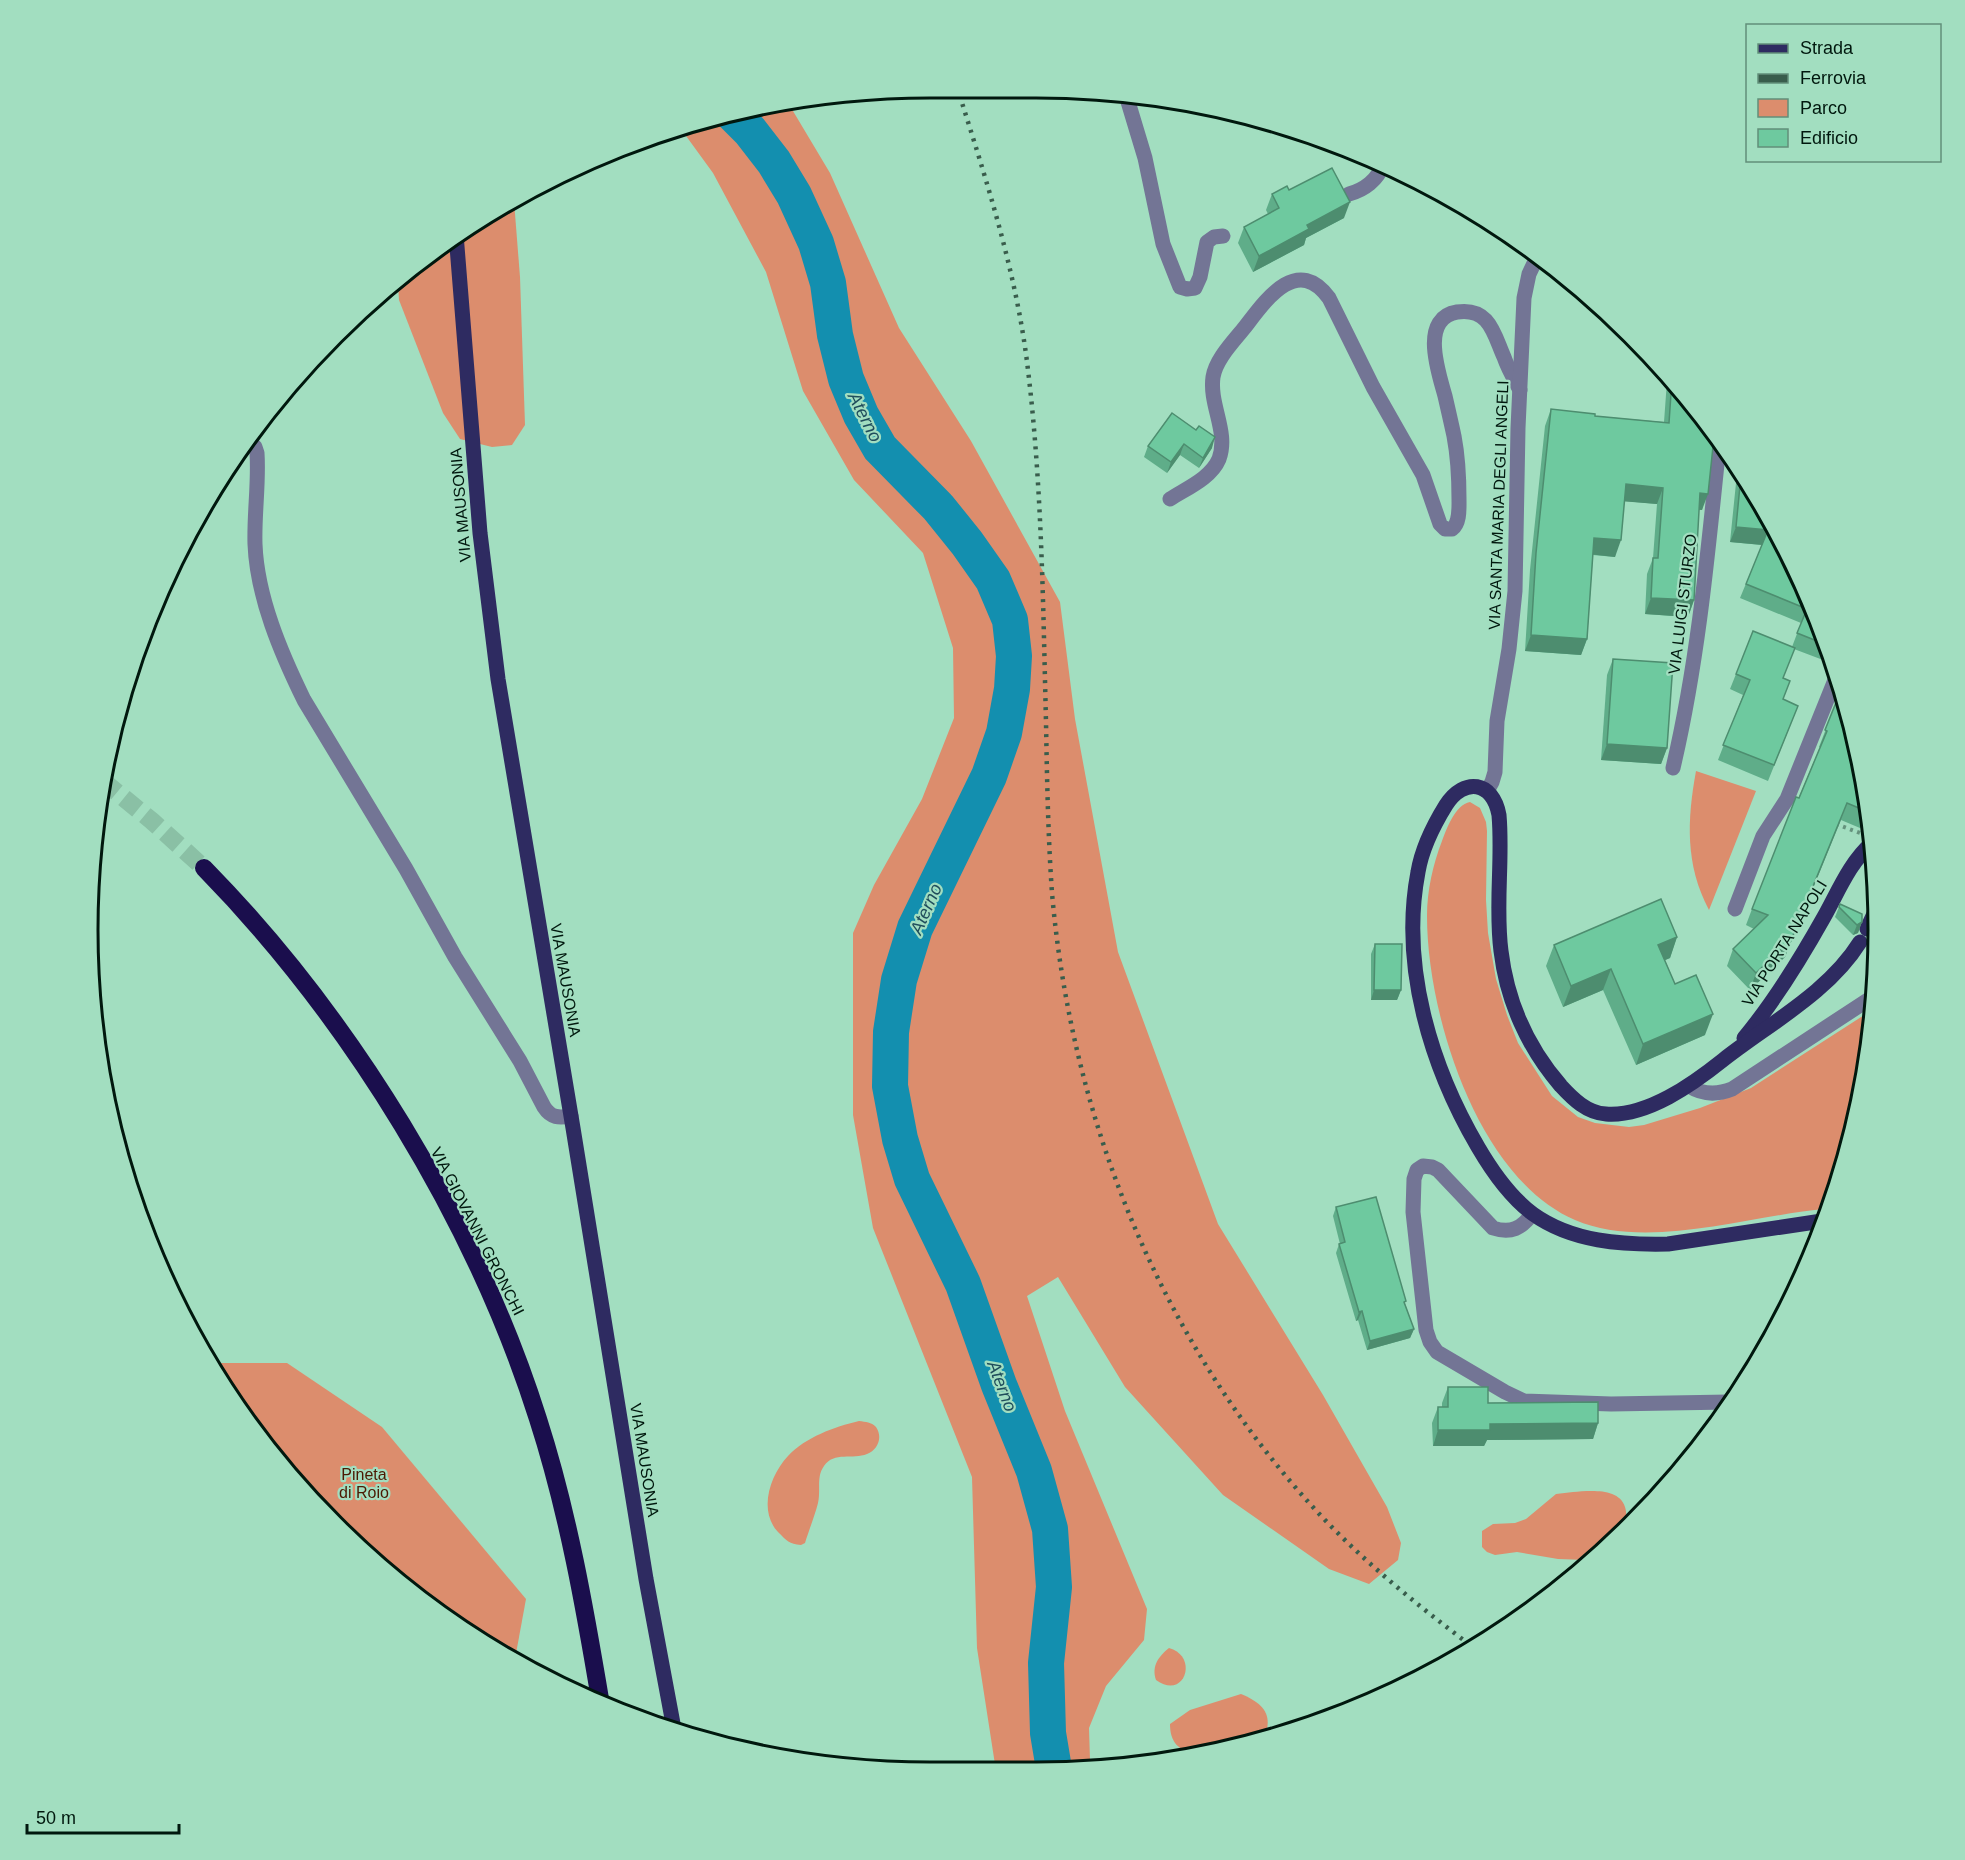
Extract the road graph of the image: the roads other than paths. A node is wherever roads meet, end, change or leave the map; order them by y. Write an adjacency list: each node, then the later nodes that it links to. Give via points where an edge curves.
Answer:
1 (1129, 103): 4 (street, via 1145,158 1162,244 1180,286 1195,288 1207,242)
2 (1379, 172): 3 (street, via 1362,189)
3 (1349, 194)
4 (1223, 236)
5 (457, 245): 21 (main road, VIA MAUSONIA, via 488,604 524,843)
6 (1534, 264): 7 (street, VIA SANTA MARIA DEGLI ANGELI, via 1524,298)
7 (1520, 390): 10 (street, via 1486,320 1476,314 1458,312 1441,322 1435,336 1435,360 1454,438 1459,487 1457,522 1452,529 1445,529 1423,475 1329,298 1309,282 1287,282 1256,312 1215,370 1213,394 1222,446 1218,462 1204,477); 13 (street, VIA SANTA MARIA DEGLI ANGELI, via 1513,625 1499,706 1495,772)
8 (253, 446): 21 (street, via 258,476 255,528 259,581 304,700 544,1107 555,1117)
9 (1718, 455): 12 (street, VIA LUIGI STURZO, via 1694,652)
10 (1170, 499)
11 (1831, 689): 16 (street, via 1787,799 1763,836)
12 (1673, 768)
13 (1487, 791): 20 (main road, VIA PORTA NAPOLI, via 1499,815 1503,968 1515,1009 1543,1063 1581,1104 1606,1114 1648,1105); 22 (main road, via 1472,786 1458,791 1425,847 1418,869 1414,946 1421,1002 1434,1053 1459,1111 1496,1174)
14 (1863, 845): 19 (main road, VIA PORTA NAPOLI, via 1764,1011)
15 (204, 868): 25 (highway, VIA GIOVANNI GRONCHI, via 264,932 354,1052 430,1174 484,1279 520,1364 553,1468 586,1614)
16 (1735, 909)
17 (1868, 927): 19 (main road, VIA PORTA NAPOLI, via 1847,960 1824,982)
18 (1864, 1003): 20 (street, via 1732,1089 1707,1094)
19 (1724, 1060): 20 (main road, VIA PORTA NAPOLI)
20 (1689, 1086)
21 (572, 1116): 26 (main road, VIA MAUSONIA)
22 (1532, 1214): 23 (main road, via 1584,1237 1646,1245); 24 (street, via 1516,1229 1494,1228 1438,1170 1423,1166 1417,1170 1413,1190 1415,1232 1426,1330 1437,1352 1524,1401)
23 (1814, 1222)
24 (1720, 1402)
25 (599, 1694)
26 (673, 1721)

